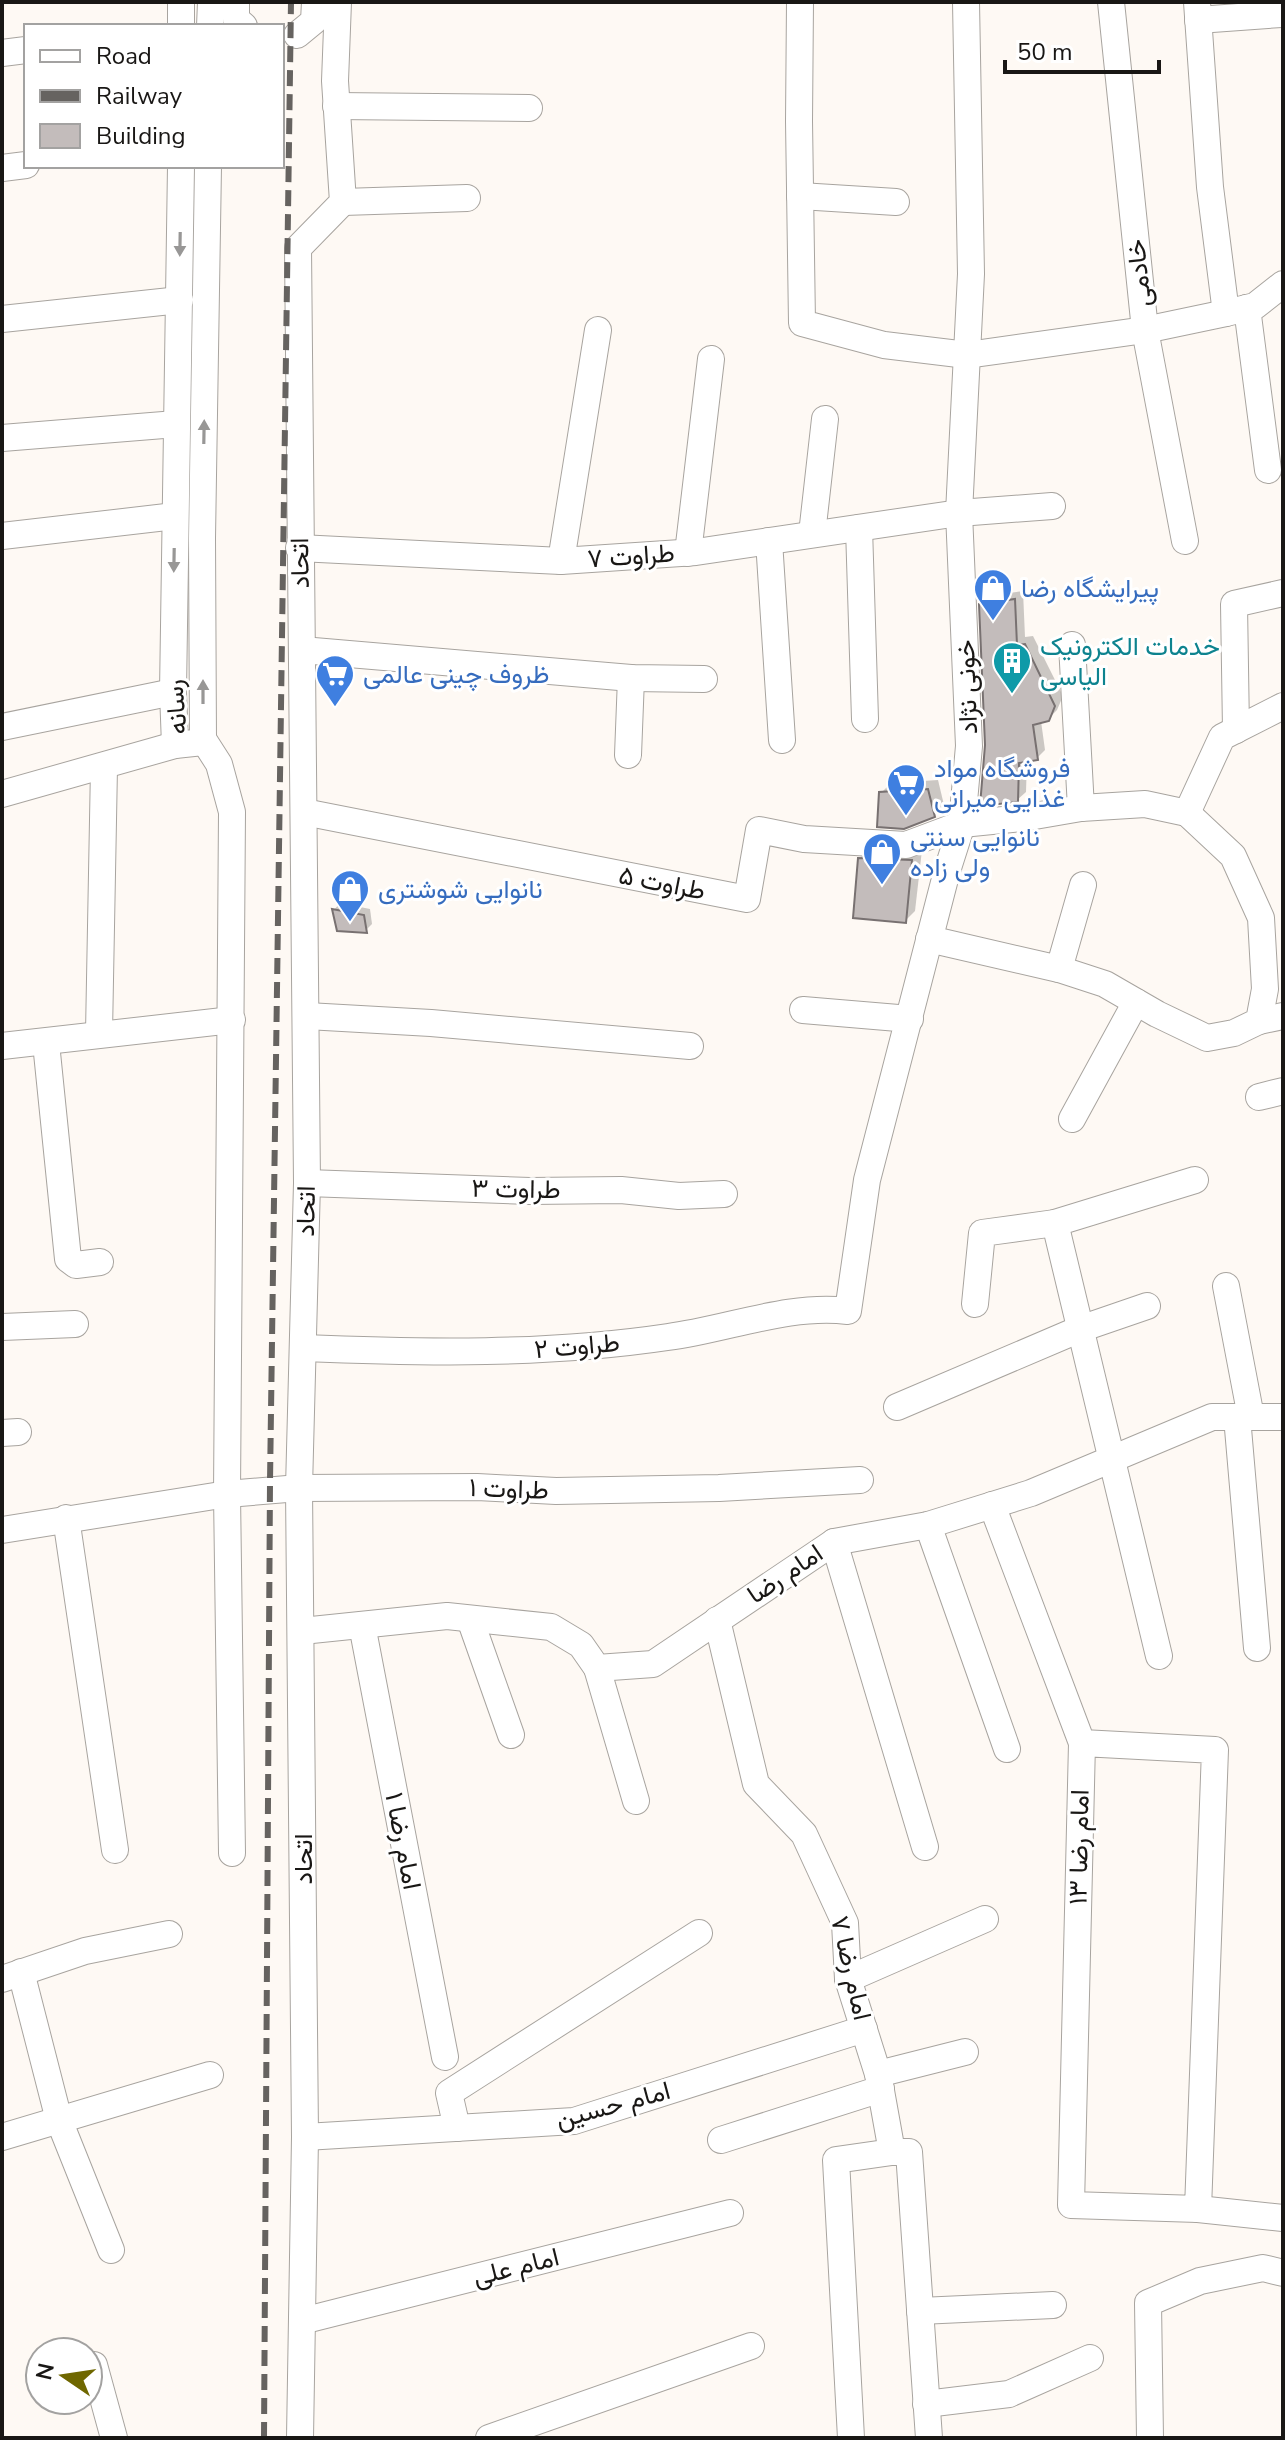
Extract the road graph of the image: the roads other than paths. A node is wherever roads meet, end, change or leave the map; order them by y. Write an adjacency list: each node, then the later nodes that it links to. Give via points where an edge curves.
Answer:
1 (181, 2): 11 (street)
2 (211, 2): 12 (street)
3 (236, 2): 13 (street, via 236,19)
4 (315, 2): 14 (street, via 314,21)
5 (338, 2): 17 (street)
6 (800, 2): 23 (street)
7 (966, 2): 33 (street, خونی نژاد, via 971,274)
8 (1111, 2): 32 (street, خادمی)
9 (1198, 11): 10 (street); 29 (street, via 1211,201)
10 (1281, 14)
11 (181, 24)
12 (210, 24)
13 (242, 24)
14 (297, 35)
15 (24, 50): 16 (street)
16 (2, 53)
17 (336, 106): 18 (street); 25 (street)
18 (529, 108)
19 (24, 165): 20 (street)
20 (2, 168)
21 (181, 168): 28 (street, رسانه, one-way to 28)
22 (208, 168): 60 (street, رسانه, one-way to 22)
23 (800, 196): 26 (street); 33 (street, via 802,323 884,345)
24 (467, 198): 25 (street)
25 (343, 202): 47 (street, اتحاد, via 298,248)
26 (896, 202)
27 (1283, 284): 29 (street, via 1255,306)
28 (180, 300): 30 (street); 36 (street, رسانه)
29 (1236, 310): 32 (street); 38 (street)
30 (2, 319)
31 (598, 330): 49 (street)
32 (1145, 330): 33 (street); 46 (street, خادمی)
33 (967, 355): 40 (street, خونی نژاد)
34 (711, 359): 48 (street)
35 (825, 419): 43 (street)
36 (176, 424): 37 (street); 41 (street, رسانه)
37 (2, 438)
38 (1268, 470)
39 (1052, 506): 40 (street, طراوت ۷)
40 (959, 513): 42 (street, طراوت ۷); 69 (street, خونی نژاد, via 969,746)
41 (175, 516): 44 (street); 55 (street, رسانه, one-way to 55)
42 (859, 528): 43 (street, طراوت ۷); 57 (street)
43 (812, 534): 45 (street, طراوت ۷)
44 (2, 536)
45 (769, 541): 48 (street, طراوت ۷); 61 (street)
46 (1185, 541)
47 (299, 548): 49 (street, طراوت ۷); 52 (street, اتحاد)
48 (688, 553): 49 (street, طراوت ۷)
49 (561, 561)
50 (1283, 593): 59 (street, via 1234,604)
51 (1072, 645): 66 (street)
52 (302, 650): 53 (street); 67 (street, اتحاد)
53 (631, 678): 54 (street); 63 (street)
54 (704, 679)
55 (173, 692): 58 (street); 62 (street, رسانه)
56 (1283, 706): 59 (street)
57 (865, 719)
58 (2, 727)
59 (1236, 730): 68 (street, via 1222,737)
60 (203, 739): 62 (street, رسانه); 79 (street, via 219,764 232,812)
61 (782, 740)
62 (175, 745): 64 (street)
63 (628, 755)
64 (104, 767): 65 (street); 80 (street)
65 (2, 794)
66 (1081, 808): 68 (street, via 1145,804); 69 (street)
67 (304, 812): 69 (street, طراوت ۵, via 747,899 759,830 804,839 906,845); 76 (street, اتحاد)
68 (1187, 813): 71 (street, via 1233,856)
69 (962, 824): 72 (street, خونی نژاد)
70 (1083, 885): 73 (street)
71 (1272, 915): 77 (street, via 1265,989)
72 (929, 939): 73 (street); 78 (street, خونی نژاد)
73 (1059, 969): 74 (street, via 1105,984)
74 (1136, 1002): 77 (street, via 1207,1038); 84 (street)
75 (803, 1010): 78 (street)
76 (307, 1016): 83 (street); 86 (street, اتحاد)
77 (1271, 1018)
78 (910, 1019): 93 (street, خونی نژاد, via 867,1180)
79 (232, 1020): 80 (street); 104 (street)
80 (99, 1033): 81 (street)
81 (46, 1043): 82 (street); 89 (street, via 68,1259 76,1265)
82 (2, 1046)
83 (690, 1046)
84 (1072, 1119)
85 (1195, 1180): 88 (street)
86 (307, 1183): 87 (street, طراوت ۳); 97 (street, اتحاد)
87 (724, 1194)
88 (1055, 1223): 91 (street, via 982,1233); 96 (street)
89 (100, 1262)
90 (1226, 1286): 99 (street)
91 (975, 1304)
92 (1147, 1306): 96 (street)
93 (848, 1311): 97 (street, طراوت ۲, via 821,1308 670,1337 565,1348)
94 (75, 1324): 95 (street)
95 (2, 1327)
96 (1080, 1329): 98 (street); 101 (street)
97 (303, 1348): 103 (street, اتحاد)
98 (897, 1407)
99 (1244, 1417): 100 (street, امام رضا); 101 (street, امام رضا, via 1212,1417); 114 (street)
100 (1283, 1417)
101 (1111, 1459): 105 (street, امام رضا); 115 (street)
102 (860, 1480): 103 (street, طراوت ۱, via 556,1491)
103 (299, 1488): 104 (street, طراوت ۱); 113 (street, اتحاد)
104 (227, 1494): 106 (street, طراوت ۱); 123 (street)
105 (992, 1505): 107 (street, امام رضا); 118 (street, امام رضا ۱۳)
106 (66, 1518): 108 (street, طراوت ۱); 122 (street)
107 (928, 1525): 109 (street, امام رضا); 119 (street)
108 (2, 1530)
109 (834, 1542): 111 (street, امام رضا); 121 (street)
110 (470, 1619): 112 (street, via 447,1616); 116 (street, via 551,1627 581,1645); 117 (street)
111 (717, 1620): 116 (street, امام رضا, via 653,1664); 128 (street, امام رضا ۷, via 756,1784 804,1834 845,1923)
112 (362, 1625): 113 (street); 131 (street, امام رضا ۱)
113 (302, 1631): 137 (street, اتحاد)
114 (1257, 1648)
115 (1159, 1656)
116 (597, 1668): 120 (street)
117 (511, 1735)
118 (1082, 1743): 140 (street, امام رضا ۱۳, via 1071,2205); 140 (street, via 1215,1750)
119 (1007, 1749)
120 (636, 1801)
121 (925, 1847)
122 (115, 1850)
123 (232, 1853)
124 (985, 1919): 128 (street)
125 (699, 1933): 135 (street, via 449,2093)
126 (169, 1934): 127 (street, via 85,1951)
127 (11, 1976): 134 (street)
128 (848, 1979): 129 (street, امام رضا ۷)
129 (864, 2029): 133 (street, امام رضا ۷); 135 (street, امام حسین, via 574,2121)
130 (965, 2052): 133 (street)
131 (445, 2057)
132 (210, 2075): 134 (street)
133 (879, 2081): 138 (street); 139 (street, امام رضا ۷)
134 (59, 2120): 136 (street); 143 (street)
135 (457, 2128): 137 (street, امام حسین)
136 (2, 2137)
137 (305, 2137): 147 (street, اتحاد)
138 (721, 2140)
139 (901, 2152): 146 (street, امام رضا ۷); 155 (street, via 836,2160)
140 (1198, 2209): 142 (street)
141 (730, 2213): 147 (street, امام علی)
142 (1283, 2218)
143 (111, 2250)
144 (1283, 2273): 157 (street, via 1263,2268 1200,2281 1148,2303)
145 (1053, 2305): 146 (street)
146 (920, 2311): 151 (street, امام رضا ۷)
147 (302, 2321): 153 (street, اتحاد)
148 (751, 2346): 154 (street)
149 (1090, 2358): 151 (street, via 1009,2394)
150 (104, 2402): 152 (street)
151 (926, 2404): 156 (street, امام رضا ۷)
152 (114, 2438)
153 (300, 2438)
154 (489, 2438)
155 (851, 2438)
156 (929, 2438)
157 (1150, 2438)

